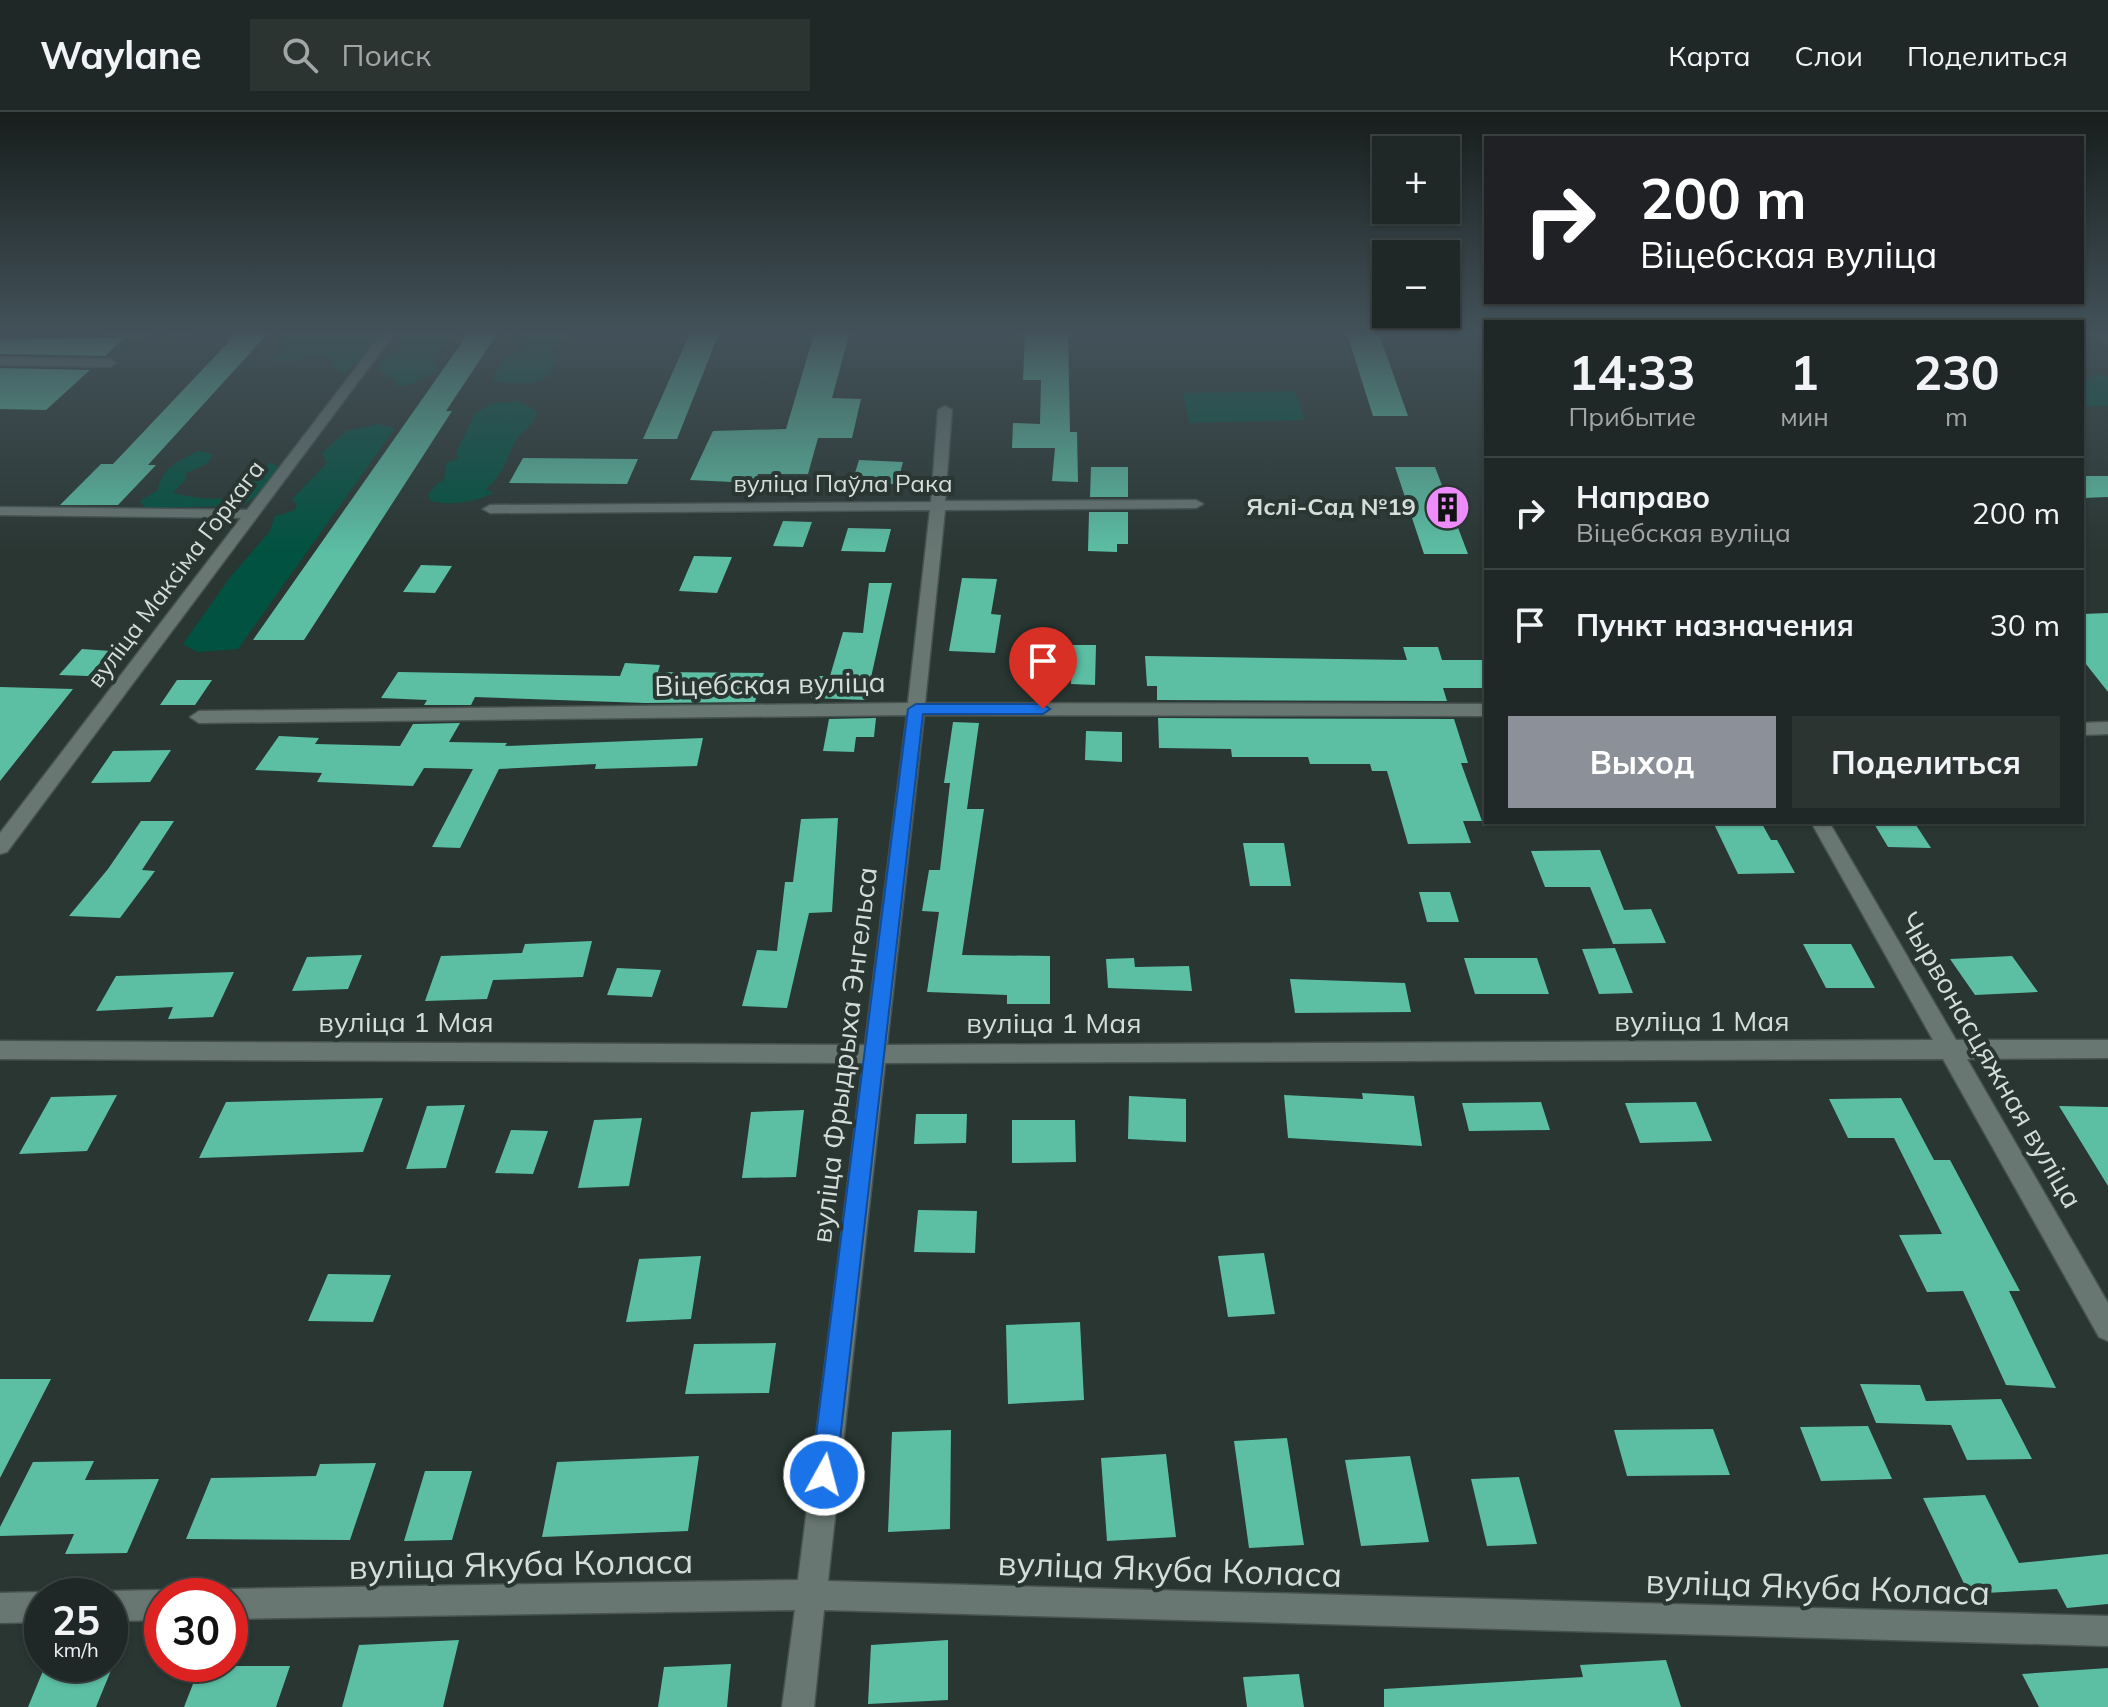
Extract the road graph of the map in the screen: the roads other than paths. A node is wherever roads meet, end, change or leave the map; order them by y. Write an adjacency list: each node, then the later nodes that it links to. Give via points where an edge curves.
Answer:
1 (334, 405): 7 (street, вуліца Максіма Горкага)
2 (945, 410): 4 (street, вуліца Фрыдрыха Энгельса)
3 (1196, 504): 4 (street, вуліца Паўла Рака)
4 (938, 506): 5 (street, вуліца Паўла Рака); 8 (street, вуліца Фрыдрыха Энгельса)
5 (490, 509)
6 (0, 511): 7 (street)
7 (252, 514): 14 (street, вуліца Максіма Горкага)
8 (916, 709): 9 (street, Віцебская вуліца); 10 (street, Віцебская вуліца); 18 (street, вуліца Фрыдрыха Энгельса)
9 (1484, 710)
10 (199, 717)
11 (2108, 728): 12 (street)
12 (2084, 729)
13 (1821, 824): 17 (street, Чырвонасцяжная вуліца)
14 (0, 847)
15 (2108, 1049): 17 (street, вуліца 1 Мая)
16 (0, 1050): 18 (street, вуліца 1 Мая)
17 (1952, 1050): 18 (street, вуліца 1 Мая); 19 (street, Чырвонасцяжная вуліца)
18 (873, 1054): 20 (street, вуліца Фрыдрыха Энгельса)
19 (2108, 1328)
20 (809, 1595): 21 (street, вуліца Якуба Коласа); 24 (street, вуліца Якуба Коласа); 25 (street, вуліца Фрыдрыха Энгельса)
21 (248, 1604)
22 (24, 1607): 23 (street)
23 (0, 1608)
24 (2108, 1631)
25 (798, 1707)

